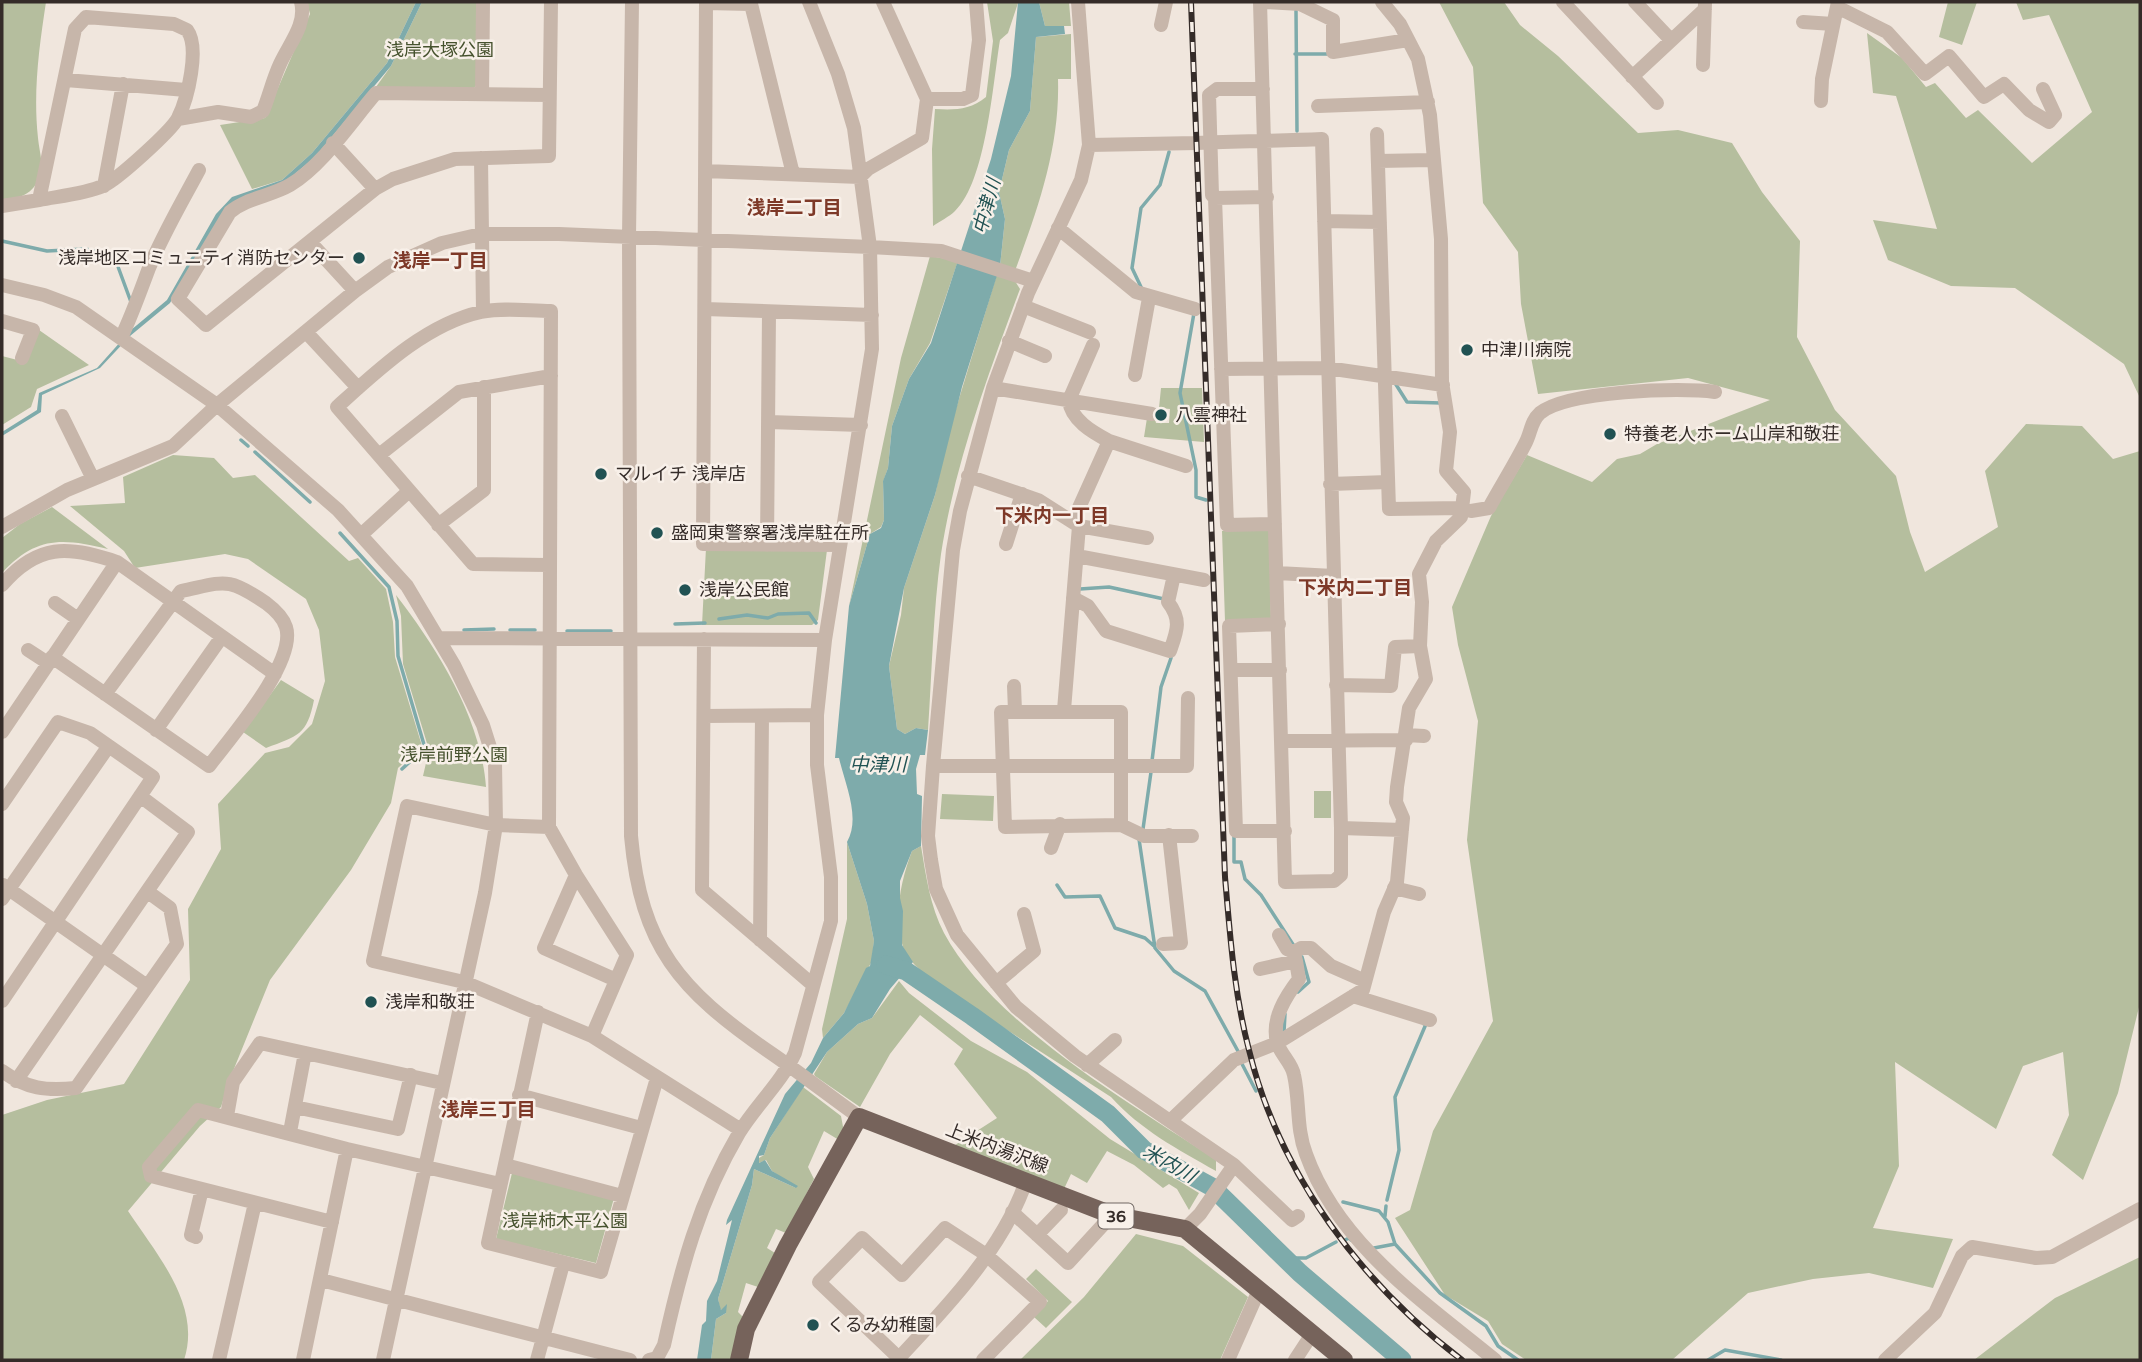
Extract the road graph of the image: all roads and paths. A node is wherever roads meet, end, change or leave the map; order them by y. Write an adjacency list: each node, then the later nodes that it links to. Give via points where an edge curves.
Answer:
1 (301, 2): 37 (street, via 300,27 263,111 251,117 218,112)
2 (483, 2): 30 (street)
3 (551, 2): 31 (street)
4 (632, 2): 60 (street)
5 (809, 2): 49 (street, via 855,128)
6 (884, 2): 32 (street)
7 (976, 2): 32 (street, via 979,40 972,96)
8 (1078, 2): 42 (street)
9 (1166, 2): 20 (street)
10 (1260, 2): 27 (street)
11 (1267, 2): 22 (street, via 1300,4 1333,20 1333,52)
12 (1382, 2): 22 (street)
13 (1563, 2): 24 (street)
14 (1635, 2): 21 (street)
15 (706, 3): 47 (street); 48 (street, via 751,4)
16 (1837, 4): 19 (street); 28 (street, via 1887,32 1925,74 1949,56 1984,97 2004,84 2029,110 2049,122 2055,114)
17 (1705, 6): 21 (street); 23 (street)
18 (1803, 22): 19 (street)
19 (1833, 24): 34 (street)
20 (1161, 26)
21 (1670, 39): 24 (street)
22 (1408, 40): 33 (street, via 1418,59)
23 (1703, 65)
24 (1632, 77): 35 (street)
25 (66, 80): 26 (street); 29 (street, via 75,29 82,19 174,24 187,30 195,45); 54 (street)
26 (123, 83): 29 (street); 50 (street)
27 (1263, 89): 39 (street); 41 (street, via 1217,89 1209,94)
28 (2043, 89)
29 (186, 90): 37 (street)
30 (482, 93): 31 (street); 40 (street, via 376,93)
31 (549, 95): 43 (street, via 549,156)
32 (927, 99): 49 (street, via 922,138)
33 (1428, 102): 36 (street); 44 (street)
34 (1821, 102)
35 (1657, 103)
36 (1318, 106)
37 (178, 119): 50 (street)
38 (1377, 134): 45 (street)
39 (1265, 141): 41 (street); 52 (street); 56 (street, via 1322,139)
40 (333, 143): 51 (street); 62 (street, via 290,185 230,212 178,299 206,325)
41 (1210, 143): 42 (street); 53 (street)
42 (1089, 145): 58 (street, via 1081,180)
43 (481, 158): 51 (street, via 425,166); 59 (street)
44 (1432, 160): 45 (street); 86 (street, via 1441,239)
45 (1378, 161): 57 (street)
46 (200, 170): 76 (street, via 164,236)
47 (705, 170): 48 (street); 61 (street)
48 (793, 174): 49 (street)
49 (860, 177): 63 (street)
50 (104, 186): 54 (street)
51 (375, 188): 62 (street)
52 (1267, 197): 53 (street); 82 (street)
53 (1215, 198): 81 (street)
54 (39, 201): 55 (street)
55 (2, 206)
56 (1324, 221): 57 (street); 80 (street)
57 (1380, 222): 85 (street)
58 (1058, 228): 64 (street); 67 (street)
59 (481, 234): 60 (street); 66 (street, via 415,254); 71 (street)
60 (629, 237): 61 (street); 131 (street)
61 (705, 240): 63 (street); 69 (street)
62 (310, 242): 66 (street)
63 (870, 247): 64 (street, via 932,251); 73 (street)
64 (1028, 280): 68 (street)
65 (2, 285): 76 (street, via 60,300)
66 (355, 291): 75 (street)
67 (1149, 298): 70 (street); 83 (street)
68 (1023, 306): 77 (street); 91 (street, via 1091,338)
69 (705, 309): 72 (street); 114 (street, via 703,544)
70 (1195, 309)
71 (483, 311): 84 (street, via 551,311); 88 (street, via 436,329)
72 (769, 312): 73 (street); 95 (street)
73 (872, 315): 96 (street)
74 (2, 321): 79 (street, via 33,330)
75 (306, 332): 88 (street); 92 (street)
76 (121, 338): 92 (street)
77 (1009, 341): 78 (street); 89 (street)
78 (1045, 356)
79 (22, 358)
80 (1327, 368): 82 (street); 85 (street); 103 (street)
81 (1221, 369): 82 (street); 108 (street, via 1227,525)
82 (1271, 369): 108 (street)
83 (1135, 375)
84 (551, 376): 87 (street); 118 (street)
85 (1385, 378): 86 (street); 102 (street)
86 (1443, 385): 106 (street, via 1450,432 1446,471 1464,492)
87 (484, 387): 98 (street, via 459,392); 109 (street, via 484,491)
88 (358, 388): 98 (street, via 337,407)
89 (993, 388): 91 (street); 100 (street)
90 (1716, 391): 106 (street, via 1628,391 1549,407 1532,422 1489,508 1471,512)
91 (1069, 400): 93 (street); 97 (street, via 1072,413 1082,424)
92 (217, 405): 101 (street, via 173,446); 111 (street)
93 (1152, 414)
94 (62, 416): 101 (street)
95 (769, 422): 96 (street); 114 (street)
96 (861, 425): 115 (street)
97 (1109, 441): 99 (street); 107 (street)
98 (380, 455): 104 (street)
99 (1186, 466)
100 (968, 476): 105 (street); 157 (street, via 953,550)
101 (93, 479): 110 (street)
102 (1388, 482): 103 (street); 106 (street, via 1389,509)
103 (1331, 484): 121 (street)
104 (409, 491): 109 (street); 111 (street)
105 (1022, 494): 107 (street); 113 (street)
106 (1463, 508): 135 (street, via 1461,517 1430,551 1419,575 1424,599)
107 (1076, 523): 112 (street); 116 (street)
108 (1275, 524): 119 (street)
109 (438, 525): 118 (street, via 473,564)
110 (2, 527)
111 (362, 534): 130 (street, via 407,586)
112 (1147, 538)
113 (1006, 544)
114 (767, 545): 115 (street)
115 (841, 545): 134 (street)
116 (1077, 556): 120 (street); 124 (street)
117 (117, 562): 123 (street, via 82,552 54,551 18,568); 125 (street); 127 (street)
118 (549, 565): 132 (street)
119 (1278, 573): 121 (street); 128 (street)
120 (1174, 575): 122 (street); 124 (street, via 1168,602 1177,614 1178,629 1170,651 1106,631 1088,606)
121 (1333, 576): 141 (street)
122 (1204, 580)
123 (2, 585)
124 (1073, 598): 145 (street)
125 (170, 601): 129 (street); 140 (street, via 181,591 238,584 275,610 286,627 287,642); 143 (street)
126 (55, 603): 127 (street)
127 (78, 619): 137 (street)
128 (1279, 624): 138 (street, via 1229,626); 139 (street)
129 (221, 638): 140 (street); 150 (street)
130 (438, 638): 132 (street); 163 (street, via 490,746 496,772)
131 (630, 638): 132 (street); 133 (street); 200 (street, via 631,836 645,913 667,958 696,995 730,1026)
132 (549, 639): 165 (street)
133 (704, 639): 134 (street); 148 (street)
134 (825, 640): 147 (street)
135 (1420, 646): 141 (street, via 1395,647 1391,686); 153 (street, via 1426,679 1409,708)
136 (28, 650): 137 (street)
137 (50, 660): 143 (street); 151 (street)
138 (1231, 670): 139 (street); 168 (street, via 1236,831)
139 (1280, 670): 154 (street)
140 (275, 674): 150 (street, via 209,766)
141 (1336, 685): 155 (street)
142 (1014, 686): 146 (street)
143 (105, 694): 150 (street)
144 (1188, 698): 159 (street, via 1187,766)
145 (1063, 710): 146 (street); 159 (street, via 1121,712)
146 (1015, 711): 158 (street, via 1002,712)
147 (817, 715): 149 (street); 189 (street, via 831,921)
148 (704, 716): 149 (street); 180 (street, via 702,890)
149 (762, 716): 180 (street)
150 (156, 730)
151 (2, 732)
152 (1424, 736): 153 (street)
153 (1406, 737): 155 (street); 167 (street, via 1396,803 1403,818)
154 (1282, 741): 155 (street); 168 (street)
155 (1337, 741): 166 (street)
156 (108, 747): 160 (street, via 153,778); 161 (street, via 90,733 58,722); 174 (street)
157 (933, 766): 158 (street); 188 (street, via 928,836 936,889 957,935)
158 (1003, 766): 159 (street); 162 (street, via 1005,828)
159 (1121, 767): 164 (street)
160 (140, 796): 175 (street, via 188,832); 178 (street)
161 (2, 804)
162 (1060, 824): 164 (street); 171 (street)
163 (496, 825): 165 (street); 187 (street); 187 (street, via 407,806 373,961)
164 (1121, 825): 169 (street, via 1144,836)
165 (549, 827): 172 (street)
166 (1341, 828): 167 (street); 168 (street, via 1342,875 1334,881 1285,882)
167 (1402, 830): 173 (street)
168 (1284, 831)
169 (1169, 835): 170 (street); 181 (street, via 1181,943)
170 (1192, 835)
171 (1051, 848)
172 (576, 875): 185 (street, via 627,955); 185 (street, via 544,948)
173 (1394, 888): 176 (street); 186 (street)
174 (4, 891): 178 (street)
175 (148, 892): 182 (street); 190 (street, via 170,908 177,944)
176 (1419, 894)
177 (1024, 914): 188 (street, via 1034,951)
178 (55, 923): 182 (street); 192 (street)
179 (1279, 935): 183 (street)
180 (760, 940): 189 (street)
181 (1163, 944)
182 (101, 956): 190 (street); 204 (street)
183 (1295, 957): 184 (street); 186 (street, via 1301,947 1311,948 1331,966); 197 (street, via 1299,979 1280,1009)
184 (1260, 969)
185 (616, 979): 195 (street)
186 (1365, 981): 191 (street, via 1363,990)
187 (464, 982): 193 (street); 205 (street)
188 (996, 983): 199 (street, via 1016,1007)
189 (813, 985): 200 (street)
190 (147, 986): 204 (street, via 76,1088 44,1091)
191 (1353, 996): 194 (street); 197 (street)
192 (2, 1001)
193 (538, 1012): 195 (street); 206 (street)
194 (1430, 1020)
195 (592, 1036): 203 (street)
196 (1115, 1040): 199 (street)
197 (1277, 1043): 210 (street, via 1234,1060); 251 (street, via 1294,1074 1297,1121 1306,1154 1345,1225 1405,1285)
198 (305, 1053): 202 (street); 207 (street); 208 (street, via 260,1043 233,1082)
199 (1087, 1065): 210 (street)
200 (789, 1066): 209 (street); 212 (street)
201 (2, 1071): 204 (street)
202 (411, 1076): 205 (street); 207 (street, via 398,1129)
203 (657, 1078): 211 (street); 212 (street)
204 (16, 1081)
205 (442, 1083): 216 (street)
206 (519, 1095): 211 (street); 215 (street)
207 (295, 1107): 213 (street)
208 (227, 1116): 213 (street); 220 (street, via 198,1110 149,1167 151,1176)
209 (859, 1117): 218 (main road, 上米内湯沢線 / 36); 246 (main road, via 752,1317)
210 (1170, 1121): 217 (street)
211 (641, 1128): 221 (street)
212 (741, 1130): 245 (street, via 695,1222 664,1345 657,1358)
213 (290, 1132): 214 (street)
214 (347, 1149): 216 (street); 228 (street)
215 (505, 1165): 219 (street); 221 (street)
216 (426, 1167): 219 (street); 236 (street)
217 (1231, 1169): 227 (street, via 1292,1220); 229 (street)
218 (1026, 1181): 225 (street); 226 (main road, 上米内湯沢線 / 36)
219 (500, 1184): 233 (street, via 488,1242)
220 (202, 1189): 222 (street); 231 (street, via 191,1235)
221 (622, 1196): 233 (street, via 601,1272)
222 (255, 1203): 228 (street); 240 (street)
223 (2140, 1209): 252 (street, via 2052,1257 1972,1247 1962,1256 1935,1313)
224 (1060, 1210): 230 (street)
225 (1012, 1212): 230 (street); 232 (street)
226 (1112, 1215): 229 (main road, 上米内湯沢線 / 36); 230 (street, via 1068,1264)
227 (1298, 1216)
228 (332, 1222): 234 (street)
229 (1185, 1229): 235 (main road, 上米内湯沢線 / 36)
230 (1037, 1234)
231 (195, 1237)
232 (985, 1254): 239 (street, via 954,1300); 239 (street, via 945,1228 902,1275 862,1238 819,1282); 247 (street, via 1040,1302)
233 (563, 1264): 238 (street)
234 (321, 1280): 236 (street); 241 (street)
235 (1259, 1290): 237 (main road, 上米内湯沢線 / 36); 248 (street)
236 (397, 1300): 238 (street); 242 (street)
237 (1312, 1334): 249 (street); 250 (main road, 上米内湯沢線 / 36)
238 (543, 1338): 243 (street); 244 (street)
239 (898, 1359)
240 (219, 1360)
241 (303, 1360)
242 (383, 1360)
243 (537, 1360)
244 (630, 1360)
245 (649, 1360)
246 (739, 1360)
247 (983, 1360)
248 (1228, 1360)
249 (1295, 1360)
250 (1344, 1360)
251 (1494, 1360)
252 (1885, 1360)

